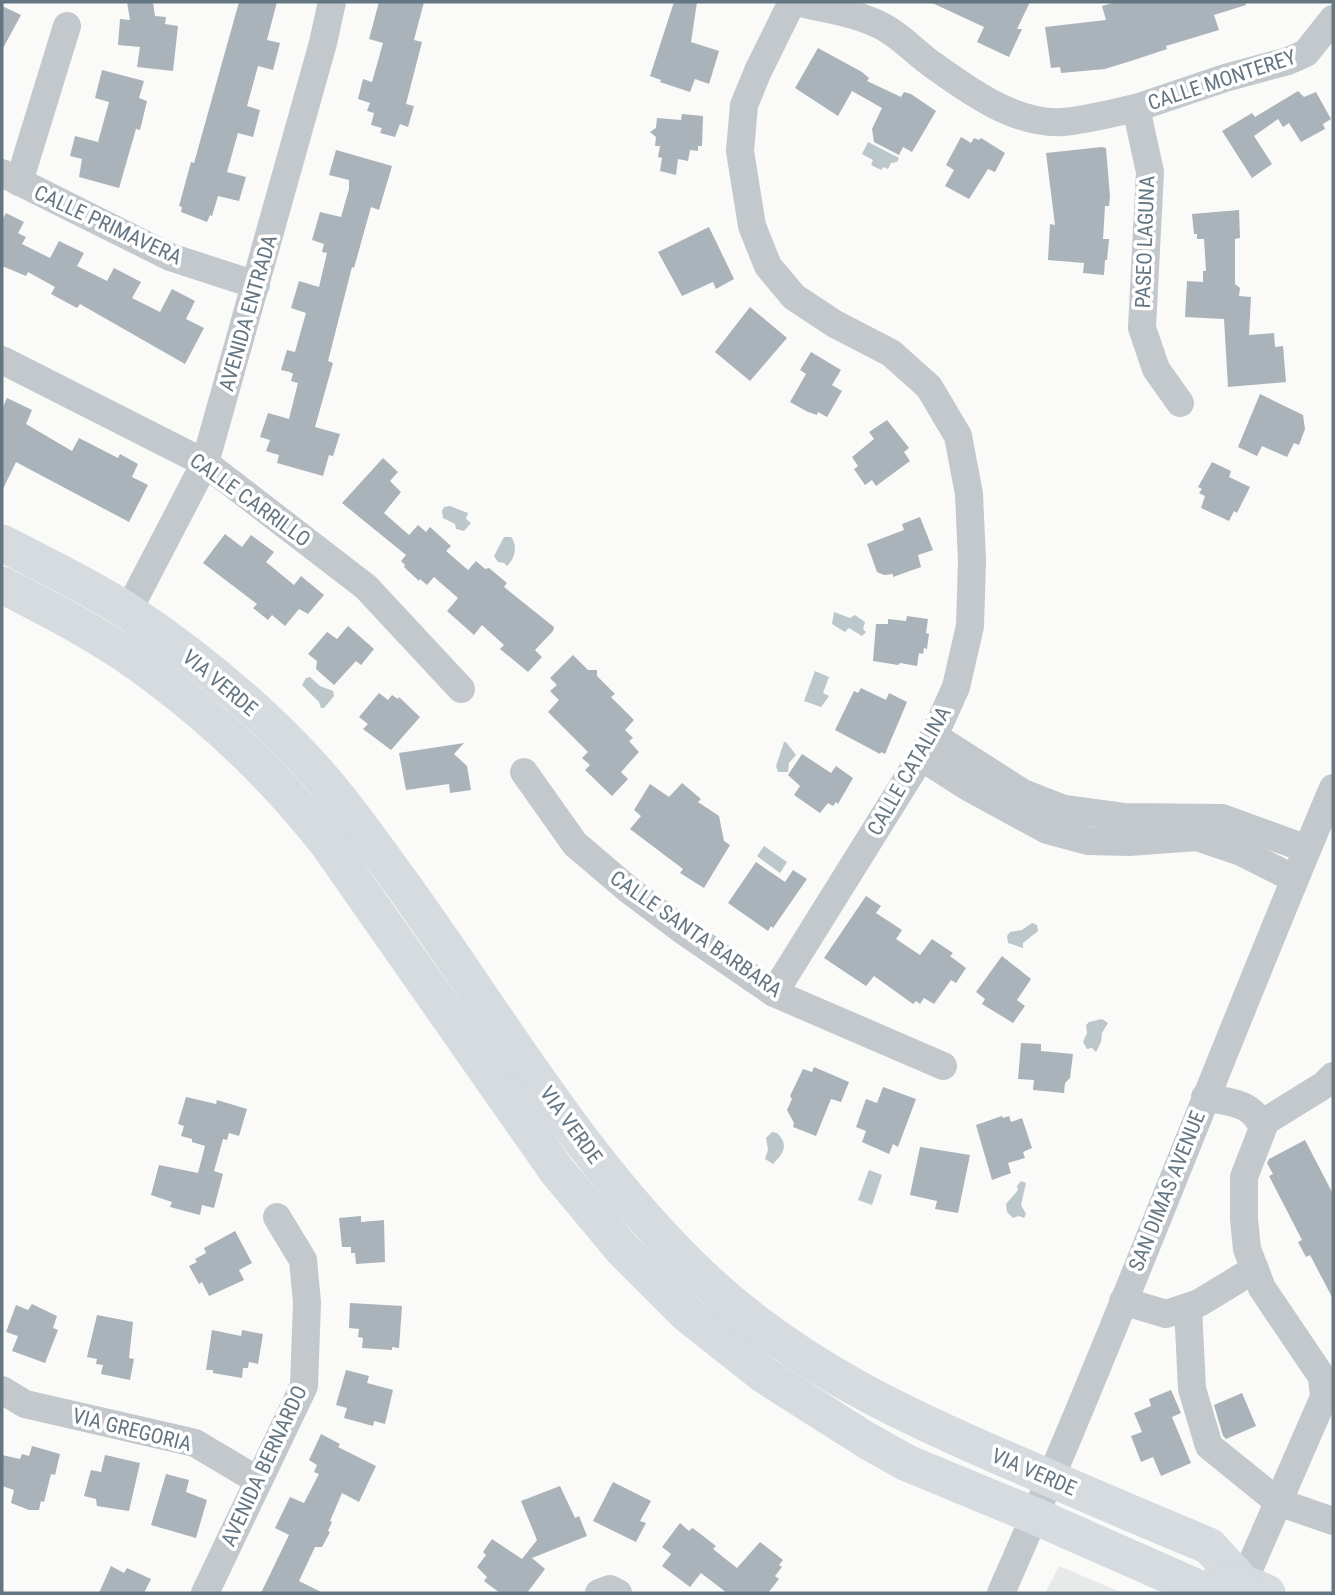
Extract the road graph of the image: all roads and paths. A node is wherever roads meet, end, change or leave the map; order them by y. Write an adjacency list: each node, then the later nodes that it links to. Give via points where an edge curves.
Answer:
1 (332, 2): 7 (street, AVENIDA ENTRADA)
2 (794, 2): 5 (street, via 887,29 980,97 1033,118 1061,122); 16 (street, CALLE CATALINA, via 744,105 740,151 752,226 768,266 794,297 891,353 929,387 958,436 969,494 970,626 956,687)
3 (1333, 19): 5 (street, CALLE MONTEREY, via 1306,53)
4 (67, 26): 6 (street)
5 (1136, 108): 9 (street, PASEO LAGUNA, via 1150,172 1142,328 1156,369)
6 (10, 178): 7 (street, CALLE PRIMAVERA, via 170,257)
7 (256, 285): 10 (street, AVENIDA ENTRADA)
8 (2, 360): 10 (street, CALLE CARRILLO)
9 (1180, 403)
10 (205, 463): 13 (street, AVENIDA ENTRADA); 15 (street, CALLE CARRILLO, via 366,587)
11 (2, 543): 13 (main road, VIA VERDE)
12 (2, 585): 14 (main road, VIA VERDE)
13 (128, 611): 14 (main road); 32 (main road, VIA VERDE, via 225,684 318,774 432,926 596,1161 649,1225 707,1282 837,1379 928,1427)
14 (110, 645): 35 (main road, VIA VERDE, via 208,718 315,827 557,1171 622,1249 687,1314 764,1376 866,1440 907,1463)
15 (461, 689)
16 (927, 746): 19 (street, via 1064,809); 22 (street, CALLE CATALINA)
17 (524, 772): 22 (street, CALLE SANTA BARBARA, via 575,844 648,904)
18 (1333, 788): 20 (street, SAN DIMAS AVENUE)
19 (1199, 828): 20 (street, via 1222,818); 21 (street)
20 (1307, 849): 21 (street, SAN DIMAS AVENUE)
21 (1295, 879): 25 (street, SAN DIMAS AVENUE)
22 (774, 993): 23 (street, CALLE SANTA BARBARA)
23 (943, 1066)
24 (1333, 1076): 26 (street)
25 (1205, 1097): 26 (street, via 1246,1106); 29 (street, SAN DIMAS AVENUE)
26 (1261, 1124): 28 (street, via 1244,1177 1247,1249)
27 (277, 1217): 33 (street, AVENIDA BERNARDO, via 303,1260 307,1302 304,1386)
28 (1255, 1269): 30 (street); 34 (street, via 1262,1288 1322,1377 1324,1397)
29 (1123, 1301): 30 (street, via 1166,1314); 32 (street, SAN DIMAS AVENUE)
30 (1188, 1307): 34 (street, via 1192,1389 1209,1446)
31 (2, 1390): 33 (street, VIA GREGORIA, via 25,1404 195,1443)
32 (1052, 1479): 35 (street, SAN DIMAS AVENUE); 37 (main road, VIA VERDE, via 1209,1546)
33 (257, 1480): 38 (street, AVENIDA BERNARDO)
34 (1278, 1502): 36 (street); 37 (street)
35 (1035, 1516): 37 (main road, VIA VERDE, via 1200,1589); 41 (street, SAN DIMAS AVENUE)
36 (1333, 1521)
37 (1255, 1588)
38 (205, 1593)
39 (599, 1593): 40 (street, via 610,1589)
40 (618, 1593)
41 (1002, 1593)

